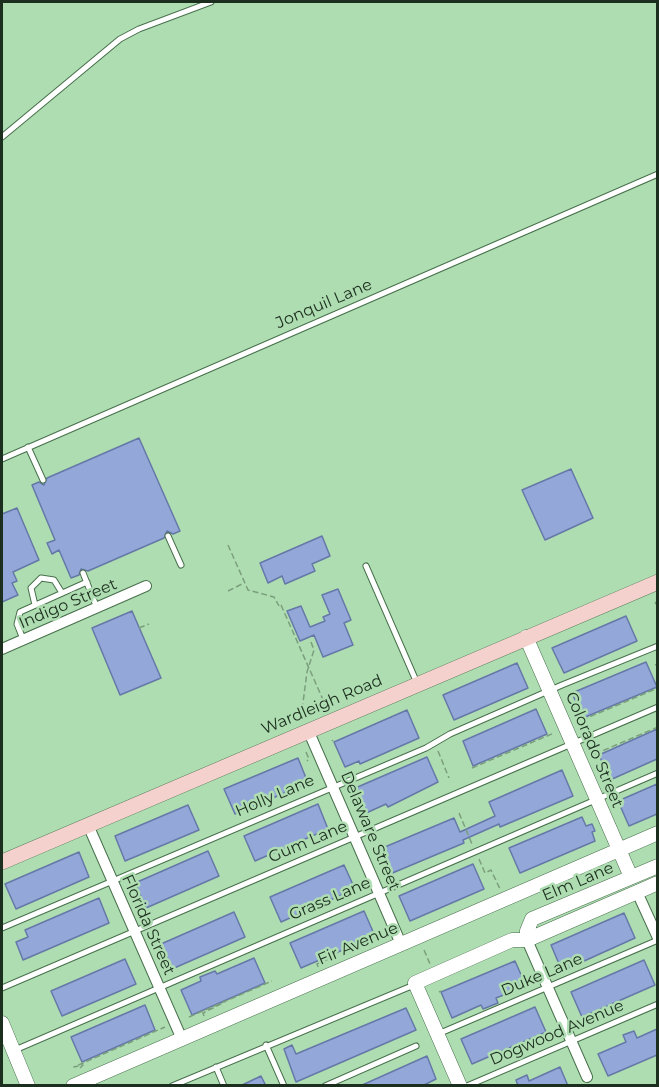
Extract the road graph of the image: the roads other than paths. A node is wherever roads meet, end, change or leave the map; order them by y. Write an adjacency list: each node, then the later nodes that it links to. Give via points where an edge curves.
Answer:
1 (211, 2): 2 (lane, via 120,39)
2 (2, 137)
3 (657, 174): 4 (lane, Jonquil Lane)
4 (28, 447): 5 (lane, Jonquil Lane); 6 (lane)
5 (2, 459)
6 (43, 480)
7 (168, 536): 8 (lane)
8 (181, 565)
9 (366, 567): 21 (lane)
10 (83, 573): 11 (lane)
11 (87, 582): 14 (lane); 16 (lane)
12 (657, 582): 17 (main road, Wardleigh Road)
13 (146, 586): 16 (street, Indigo Street)
14 (62, 593): 15 (lane); 15 (lane, via 54,580 41,578 31,588)
15 (35, 605): 18 (lane, via 20,612)
16 (97, 608): 18 (street, Indigo Street)
17 (526, 637): 21 (main road, Wardleigh Road); 22 (street, Colorado Street)
18 (23, 639): 20 (street, Indigo Street)
19 (657, 646): 22 (lane, Holly Lane)
20 (2, 649)
21 (417, 683): 24 (main road, Wardleigh Road)
22 (550, 691): 25 (street, Colorado Street); 27 (lane, Holly Lane)
23 (657, 707): 25 (lane, Gum Lane)
24 (305, 724): 27 (street, Delaware Street); 29 (main road, Wardleigh Road)
25 (572, 743): 28 (street, Colorado Street); 31 (lane, Gum Lane)
26 (657, 773): 28 (lane, Grass Lane)
27 (333, 786): 31 (street, Delaware Street); 36 (lane, Holly Lane)
28 (597, 800): 32 (street, Colorado Street); 39 (lane, Grass Lane)
29 (88, 825): 33 (main road, Wardleigh Road); 36 (street, Florida Street)
30 (657, 833): 32 (street, Fir Avenue)
31 (354, 837): 39 (street, Delaware Street); 41 (lane, Gum Lane)
32 (619, 850): 35 (street, Colorado Street); 44 (street, Fir Avenue)
33 (2, 862)
34 (657, 866): 35 (street, Elm Lane)
35 (631, 877): 43 (street, Elm Lane, via 532,920)
36 (112, 880): 40 (lane, Holly Lane); 41 (street, Florida Street)
37 (657, 883): 38 (street, Elm Lane)
38 (637, 892): 42 (street); 43 (street, Elm Lane)
39 (379, 893): 44 (street, Delaware Street); 46 (lane, Grass Lane)
40 (2, 928)
41 (135, 931): 46 (street, Florida Street); 48 (lane, Gum Lane)
42 (657, 939): 47 (lane, Duke Lane)
43 (527, 940): 45 (street, Elm Lane, via 512,940); 47 (street)
44 (400, 944): 52 (street, Fir Avenue)
45 (415, 983): 51 (street); 54 (lane, via 411,988)
46 (159, 987): 52 (street, Florida Street); 56 (lane, Grass Lane)
47 (548, 987): 51 (lane, Duke Lane); 53 (street)
48 (2, 988)
49 (657, 1004): 53 (lane, Dogwood Avenue)
50 (2, 1023): 56 (street)
51 (437, 1035): 65 (street)
52 (181, 1037): 60 (street, Fir Avenue)
53 (571, 1041): 58 (street); 66 (lane, Dogwood Avenue)
54 (266, 1045): 57 (lane); 63 (lane)
55 (416, 1046): 64 (lane)
56 (13, 1050): 59 (street)
57 (216, 1067): 61 (lane); 62 (lane)
58 (587, 1077)
59 (28, 1086)
60 (73, 1086)
61 (172, 1086)
62 (224, 1086)
63 (284, 1086)
64 (325, 1086)
65 (460, 1086)
66 (467, 1086)

